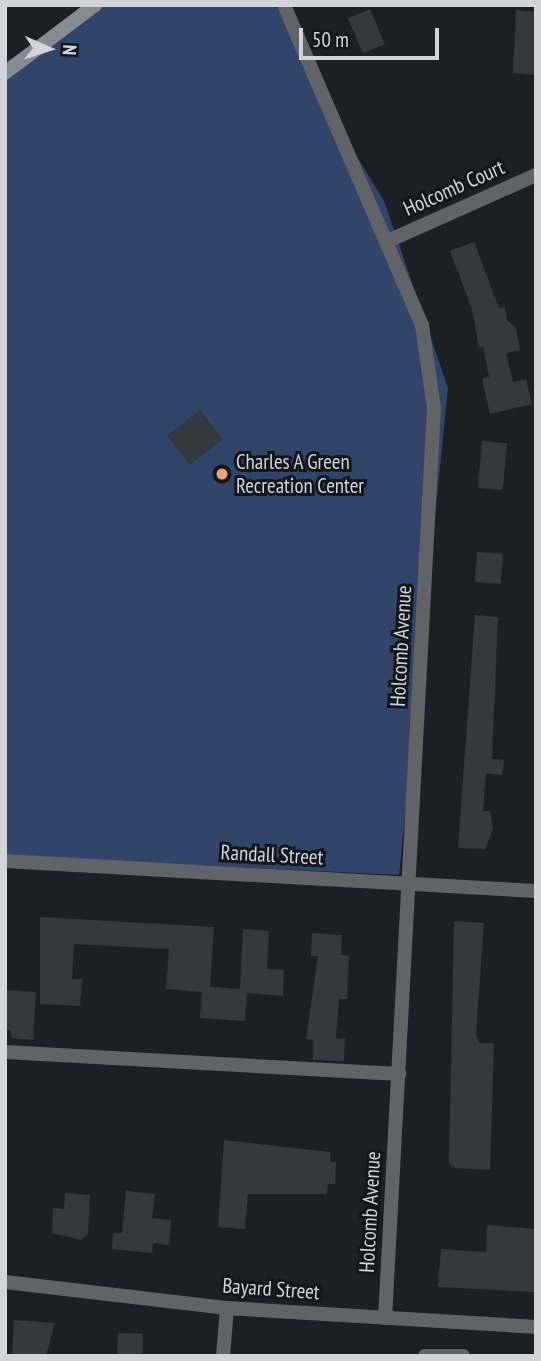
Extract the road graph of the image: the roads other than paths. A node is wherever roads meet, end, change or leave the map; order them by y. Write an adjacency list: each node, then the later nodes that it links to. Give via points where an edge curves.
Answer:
1 (96, 5): 3 (street)
2 (284, 5): 5 (street, Holcomb Avenue)
3 (5, 73)
4 (536, 174): 5 (street, Holcomb Court)
5 (390, 240): 7 (street, Holcomb Avenue, via 422,325 434,408)
6 (5, 861): 7 (street, Randall Street)
7 (409, 883): 8 (street, Randall Street); 10 (street, Holcomb Avenue)
8 (536, 891)
9 (5, 1052): 10 (street)
10 (399, 1074): 13 (street, Holcomb Avenue)
11 (5, 1282): 12 (street, Bayard Street)
12 (227, 1308): 13 (street, Bayard Street); 15 (street)
13 (385, 1318): 14 (street, Bayard Street)
14 (536, 1327)
15 (223, 1356)
16 (425, 1356): 17 (street, via 435,1352)
17 (463, 1356)

